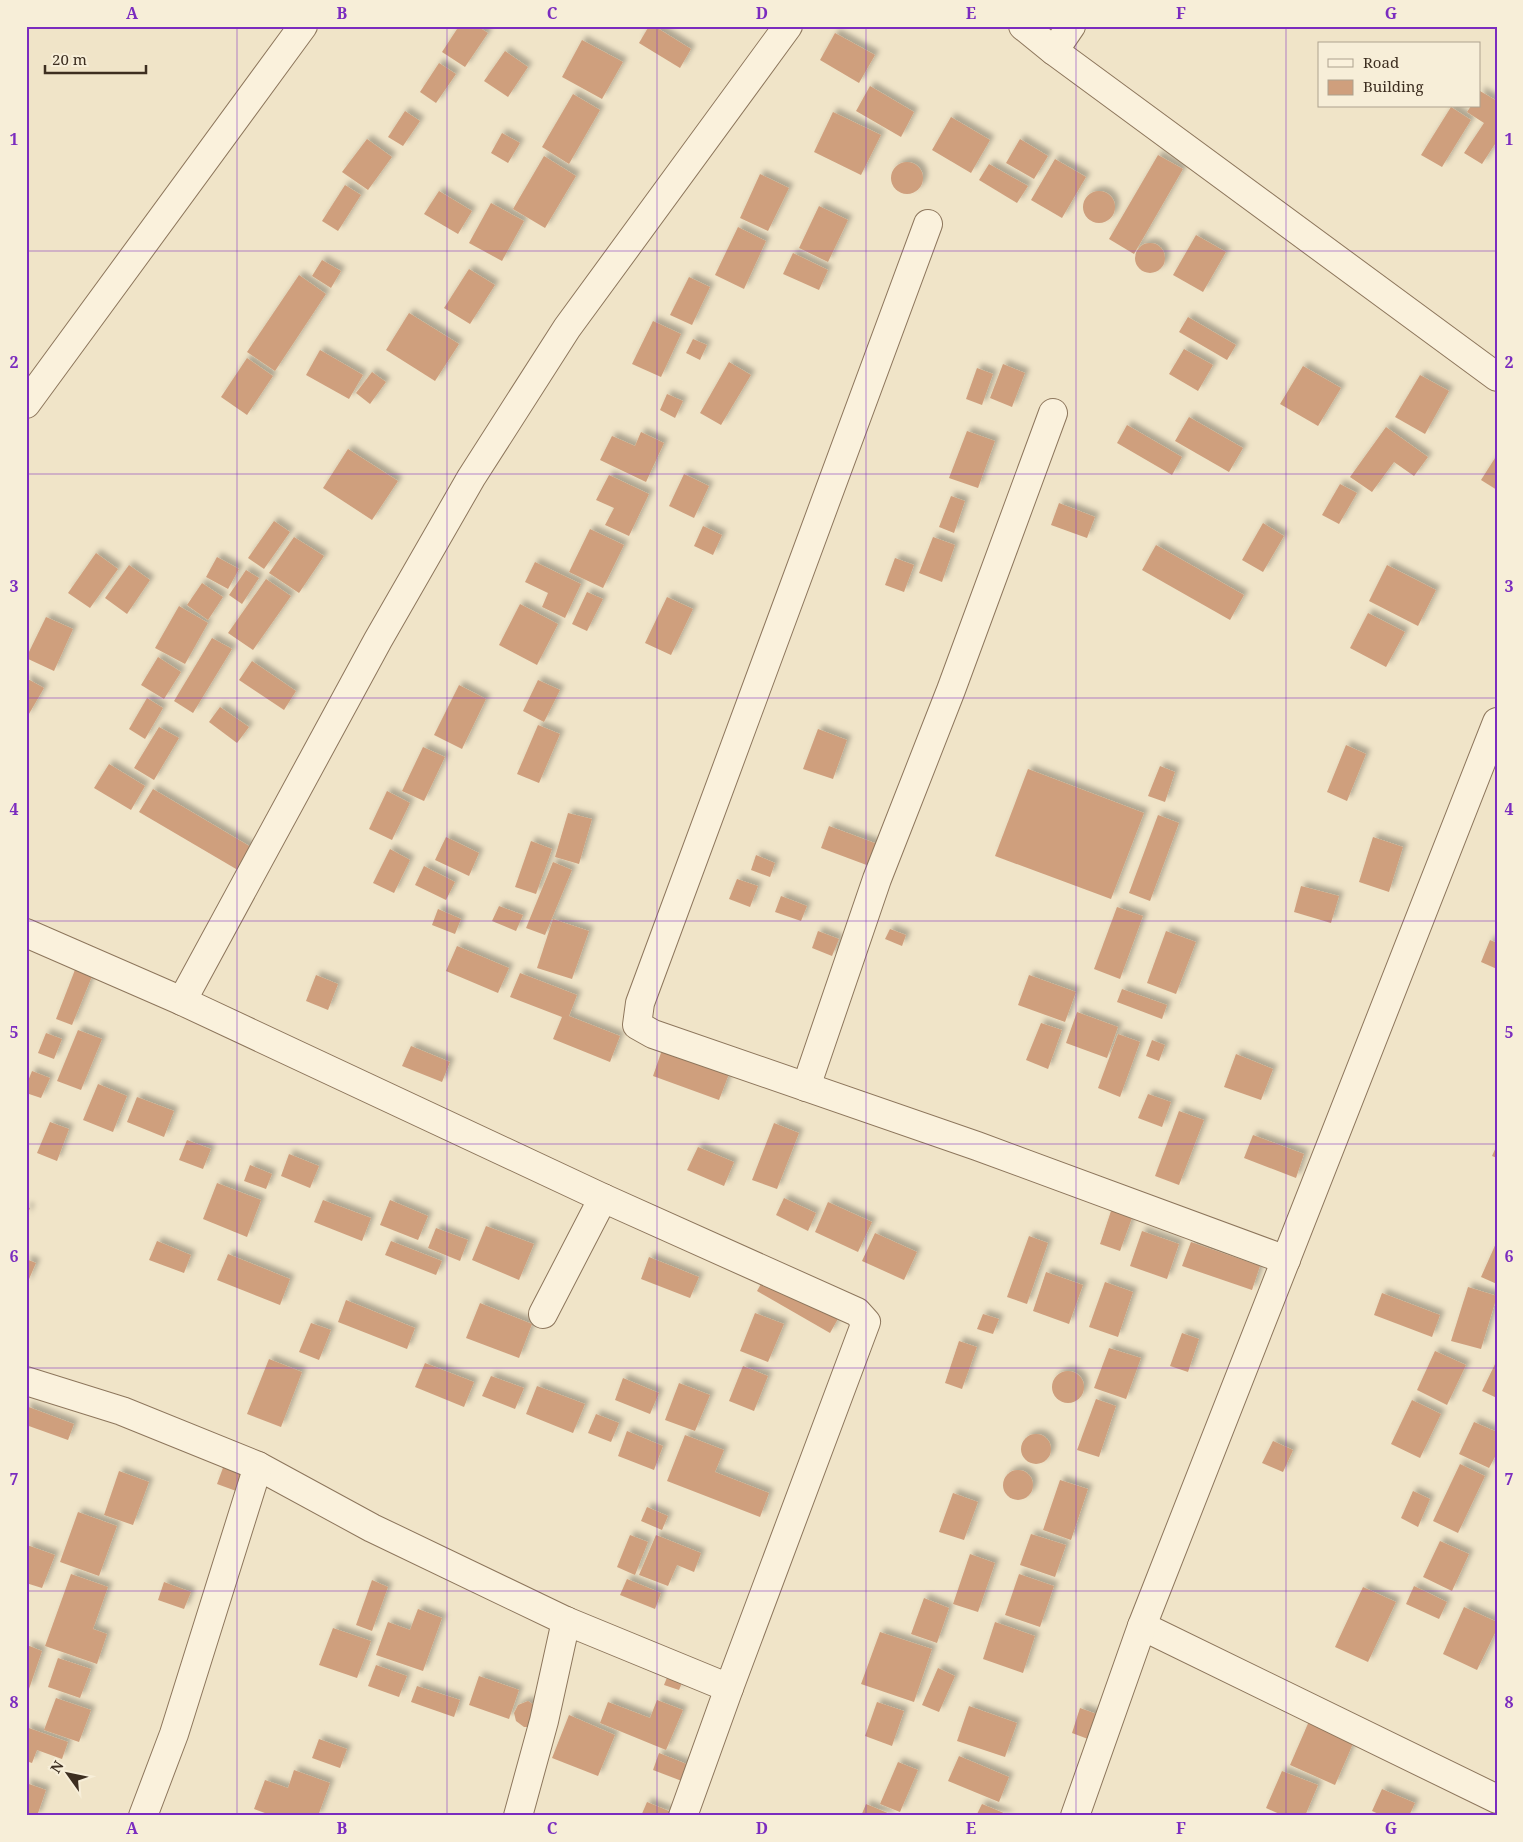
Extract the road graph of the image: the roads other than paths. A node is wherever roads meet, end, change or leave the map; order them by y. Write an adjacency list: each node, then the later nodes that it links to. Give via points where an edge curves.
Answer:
1 (303, 26): 8 (street)
2 (788, 26): 12 (street, via 567,328 471,478 378,640)
3 (1023, 26): 5 (street)
4 (1071, 26): 5 (street)
5 (1054, 51): 7 (street)
6 (928, 224): 13 (street, via 640,1003 637,1025 653,1034)
7 (1497, 377)
8 (26, 404)
9 (1053, 413): 13 (street, via 877,879)
10 (1497, 722): 15 (street)
11 (26, 933): 12 (street)
12 (182, 1001): 14 (street)
13 (806, 1087): 15 (street)
14 (602, 1198): 16 (street); 21 (street, via 857,1312 866,1322)
15 (1286, 1260): 20 (street)
16 (544, 1314)
17 (26, 1381): 18 (street, via 122,1411)
18 (258, 1466): 19 (street, via 372,1528); 23 (street, via 174,1734)
19 (566, 1621): 21 (street); 24 (street, via 544,1722)
20 (1142, 1626): 22 (street); 26 (street)
21 (729, 1688): 25 (street)
22 (1497, 1799)
23 (143, 1816)
24 (518, 1816)
25 (683, 1816)
26 (1075, 1816)

